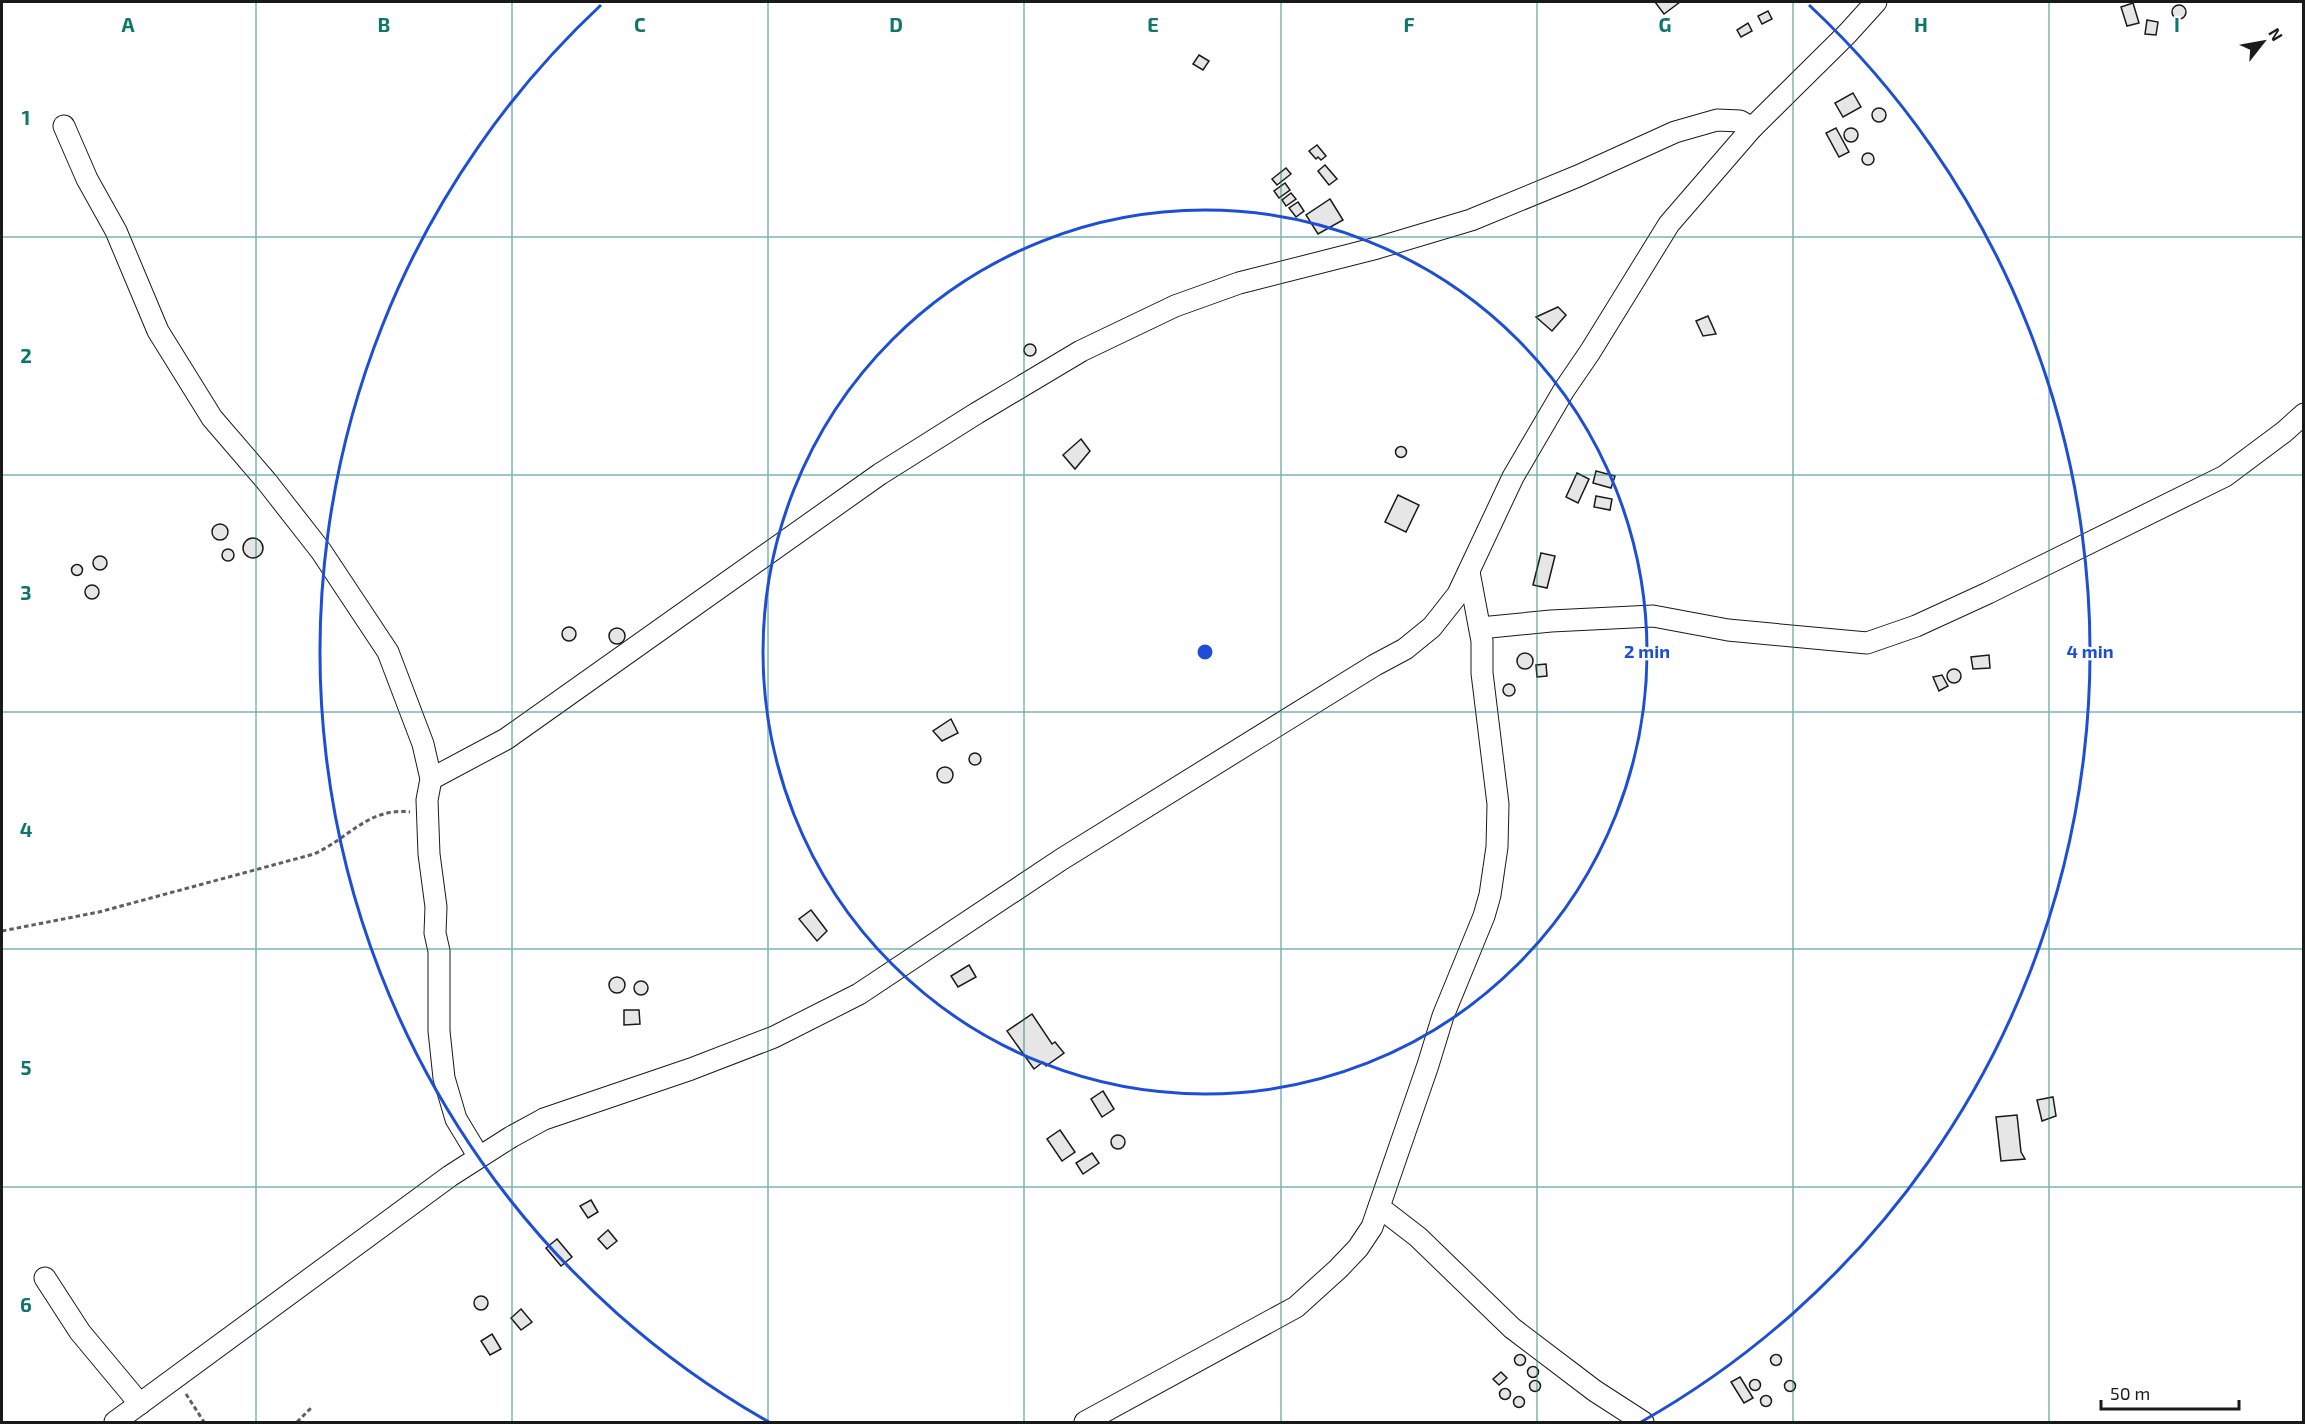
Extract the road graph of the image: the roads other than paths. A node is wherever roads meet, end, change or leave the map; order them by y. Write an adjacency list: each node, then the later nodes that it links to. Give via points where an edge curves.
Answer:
1 (1876, 2): 3 (street)
2 (64, 126): 7 (street, via 116,231 158,331 212,418 321,551 388,652 423,744)
3 (1752, 128): 5 (street, via 1669,224 1514,477); 7 (street, via 1740,121 1717,120 1675,132 1471,220 1239,283 1175,306 1091,346 880,474 516,732)
4 (2304, 414): 6 (street, via 2225,476 1977,598 1867,643 1728,630 1653,616)
5 (1469, 572): 6 (street); 8 (street, via 1458,594 1432,627 1406,649 1062,859 860,994 774,1037 544,1119)
6 (1479, 628): 9 (street, via 1498,804 1490,895 1443,1016)
7 (431, 779): 8 (street, via 427,801 429,854 439,951 439,1031 444,1078 456,1119)
8 (479, 1157): 11 (street)
9 (1379, 1207): 13 (street, via 1358,1248 1296,1307); 14 (street, via 1418,1237 1512,1328)
10 (45, 1278): 11 (street, via 80,1332)
11 (140, 1404): 12 (street)
12 (115, 1422)
13 (1085, 1422)
14 (1643, 1422)

